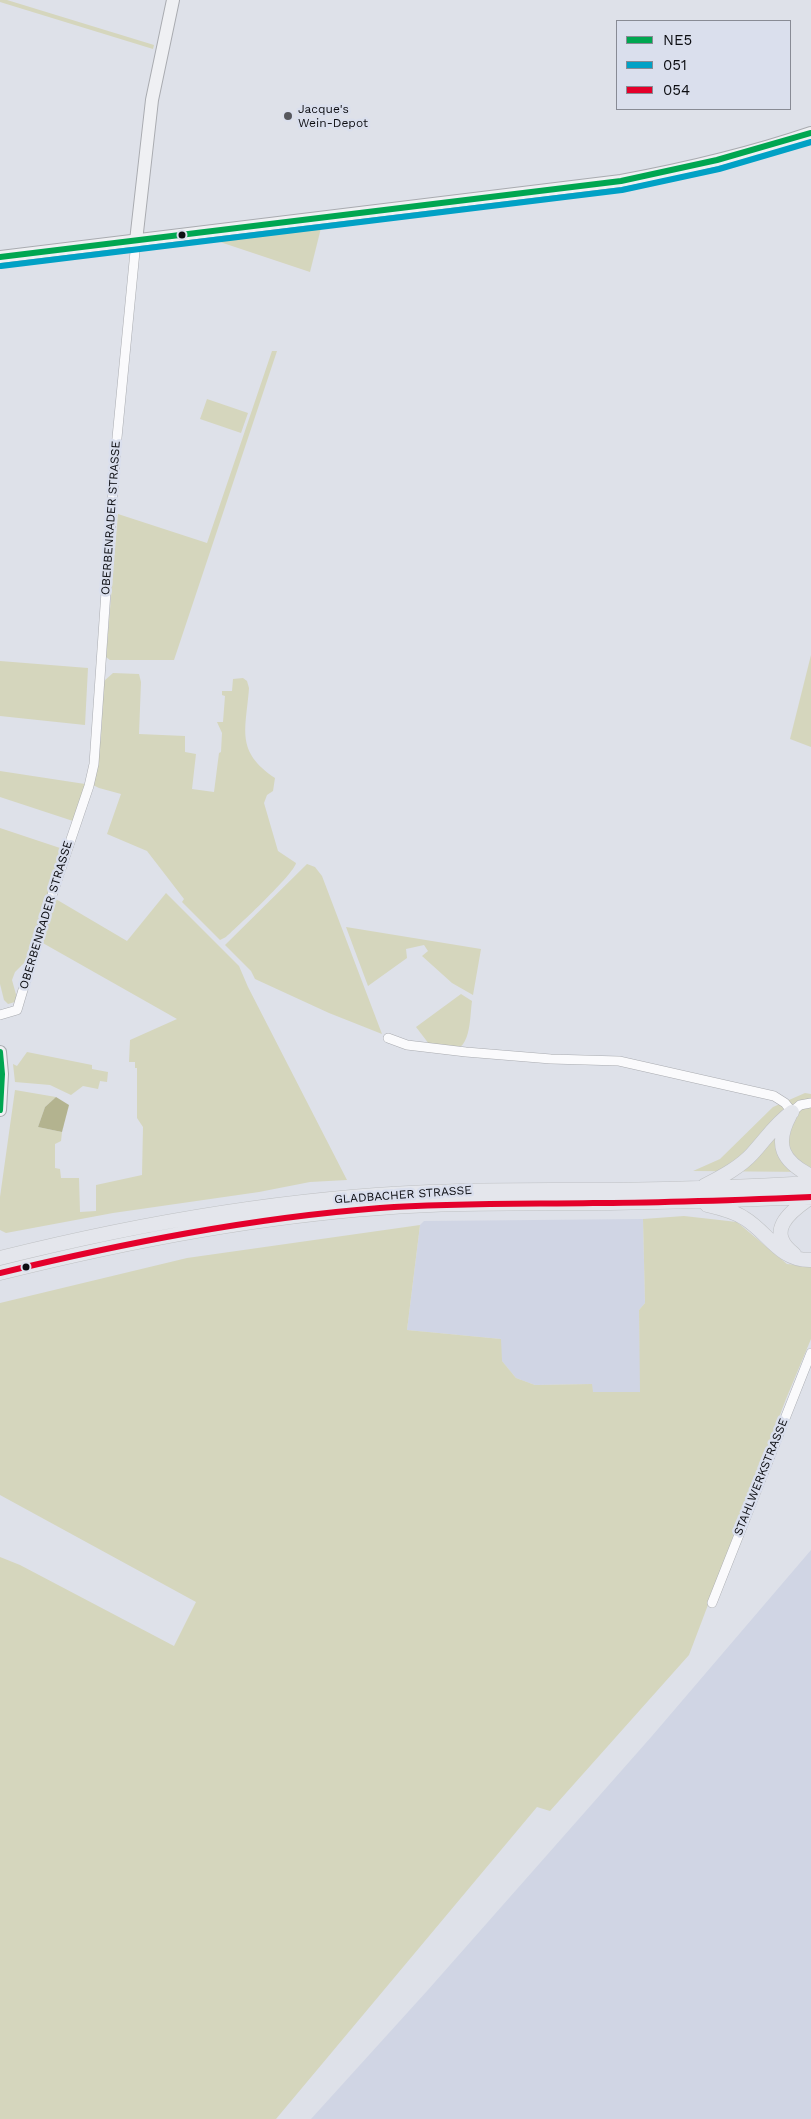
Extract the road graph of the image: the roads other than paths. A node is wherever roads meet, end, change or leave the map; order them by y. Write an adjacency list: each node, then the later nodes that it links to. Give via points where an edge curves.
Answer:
1 (173, 0): 3 (street, OBERBENRADER STRASSE, via 152,100)
2 (811, 133): 3 (street, via 761,150 621,181)
3 (136, 241): 4 (street); 5 (street, OBERBENRADER STRASSE, via 116,451 94,764 17,1010)
4 (0, 257)
5 (0, 1015)
6 (388, 1038): 10 (street, via 407,1046 457,1051 619,1061 774,1096)
7 (0, 1052): 9 (street)
8 (811, 1102): 10 (street)
9 (0, 1110)
10 (792, 1112): 11 (main road, via 784,1128 782,1144 786,1157 795,1168); 13 (main road, via 780,1120 752,1155)
11 (811, 1176)
12 (811, 1183): 13 (main road, GLADBACHER STRASSE)
13 (697, 1195): 14 (main road, GLADBACHER STRASSE); 16 (main road, GLADBACHER STRASSE, via 472,1190 338,1199 178,1221); 18 (main road, via 744,1218 777,1249 797,1259); 19 (main road, GLADBACHER STRASSE, via 428,1205 339,1212 188,1233)
14 (811, 1198): 18 (main road, via 787,1215 781,1234 786,1246 798,1257)
15 (0, 1250): 16 (main road)
16 (18, 1253): 17 (main road, GLADBACHER STRASSE)
17 (0, 1258)
18 (808, 1260)
19 (0, 1273)
20 (811, 1353): 21 (street, STAHLWERKSTRASSE)
21 (712, 1603)

